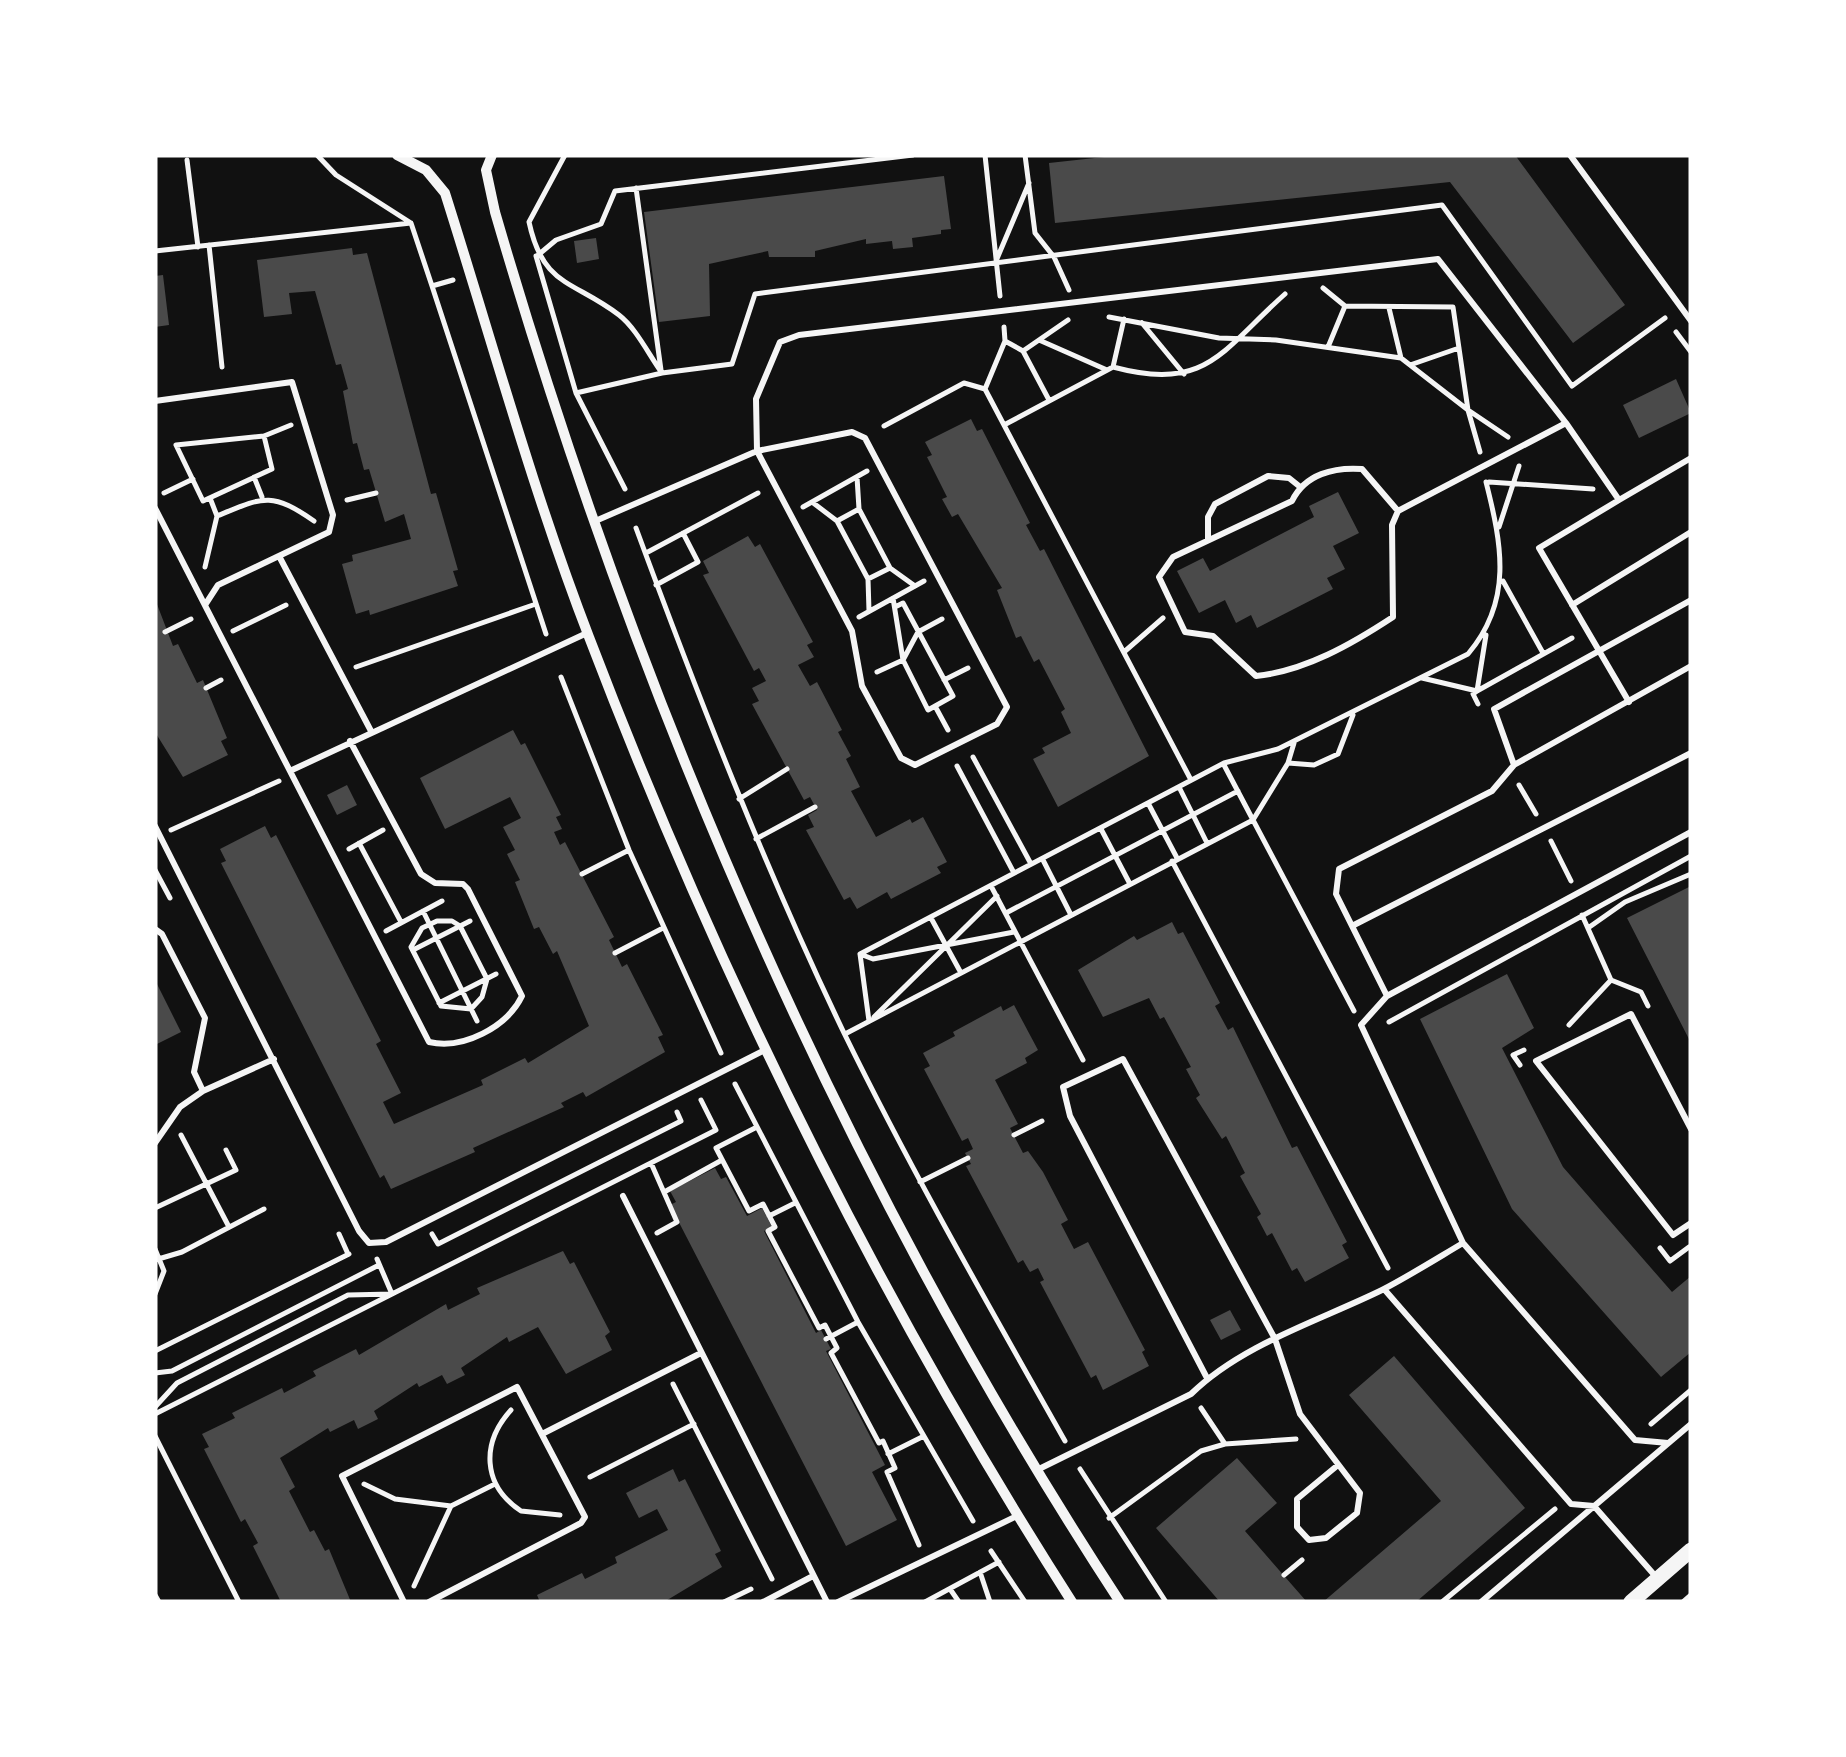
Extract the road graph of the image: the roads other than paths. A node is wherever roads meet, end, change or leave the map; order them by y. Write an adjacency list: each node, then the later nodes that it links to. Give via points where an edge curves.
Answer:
1 (396, 155): 20 (street, via 426,170 445,193)
2 (492, 155): 13 (street, via 486,170 495,212)
3 (1570, 155): 4 (lane)
4 (1691, 321)
5 (155, 401): 16 (lane, via 292,382 334,515 330,527)
6 (1566, 423): 7 (lane, via 1438,259 799,335 780,342 756,399); 10 (lane); 12 (lane)
7 (757, 452): 7 (lane, via 848,623 861,678 900,758 915,765 997,724 1008,707 865,438 852,432); 13 (lane)
8 (1691, 458): 10 (lane)
9 (1300, 486): 12 (lane, via 1338,467 1362,470); 15 (lane, via 1292,501); 15 (lane, via 1268,476 1215,504)
10 (1619, 500): 18 (lane, via 1539,548)
11 (155, 508): 19 (lane)
12 (1398, 511): 15 (lane, via 1392,525 1393,618 1282,673 1256,676 1213,636 1185,632 1159,577 1173,557)
13 (592, 523): 50 (street, via 698,801 798,1028 915,1259)
14 (1691, 532): 18 (lane)
15 (1208, 540)
16 (279, 556): 19 (lane, via 218,585); 24 (lane)
17 (1691, 600): 21 (lane)
18 (1572, 604): 21 (lane)
19 (204, 606): 28 (lane)
20 (587, 633): 24 (lane); 34 (street)
21 (1598, 650): 23 (lane); 27 (lane, via 1494,709)
22 (1691, 666): 23 (lane)
23 (1628, 702): 27 (lane)
24 (372, 731): 25 (lane)
25 (350, 741): 28 (lane); 28 (lane, via 421,874 468,889 522,996 512,1016 450,1047 429,1042)
26 (1691, 753): 31 (lane)
27 (1514, 765): 31 (lane, via 1492,791 1339,870 1336,894)
28 (292, 770)
29 (155, 826): 35 (lane)
30 (1691, 832): 33 (lane)
31 (1352, 926): 33 (lane)
32 (155, 929): 36 (lane, via 204,1018 194,1072)
33 (1387, 996): 41 (lane, via 1361,1024)
34 (763, 1051): 35 (lane, via 386,1242 369,1243); 52 (street, via 879,1279)
35 (274, 1060): 36 (lane)
36 (203, 1091): 38 (lane, via 180,1107)
37 (1691, 1129): 40 (lane, via 1631,1014 1536,1061 1673,1235)
38 (155, 1143)
39 (622, 1196): 44 (lane)
40 (1691, 1223)
41 (1462, 1243): 42 (lane); 48 (lane, via 1636,1441)
42 (1384, 1289): 43 (lane); 51 (lane, via 1571,1504)
43 (1275, 1339): 45 (lane); 45 (lane, via 1123,1059 1063,1087 1070,1116); 49 (lane, via 1300,1414)
44 (702, 1352): 47 (lane); 54 (lane)
45 (1207, 1378): 50 (lane, via 1191,1394)
46 (1691, 1424): 48 (lane)
47 (544, 1433): 56 (lane, via 517,1387 342,1476); 57 (lane, via 583,1509 581,1524)
48 (1668, 1443): 51 (lane)
49 (1338, 1465): 49 (lane, via 1360,1493 1357,1513 1326,1538 1309,1540 1297,1527 1297,1500)
50 (1037, 1470): 62 (street)
51 (1594, 1506): 55 (lane); 63 (lane)
52 (1017, 1516): 60 (lane); 61 (street)
53 (1691, 1550): 55 (street)
54 (813, 1576): 58 (lane); 59 (lane)
55 (1658, 1580): 64 (street)
56 (404, 1602)
57 (430, 1602)
58 (763, 1602)
59 (826, 1602)
60 (838, 1602)
61 (1072, 1602)
62 (1120, 1602)
63 (1481, 1602)
64 (1631, 1602)

